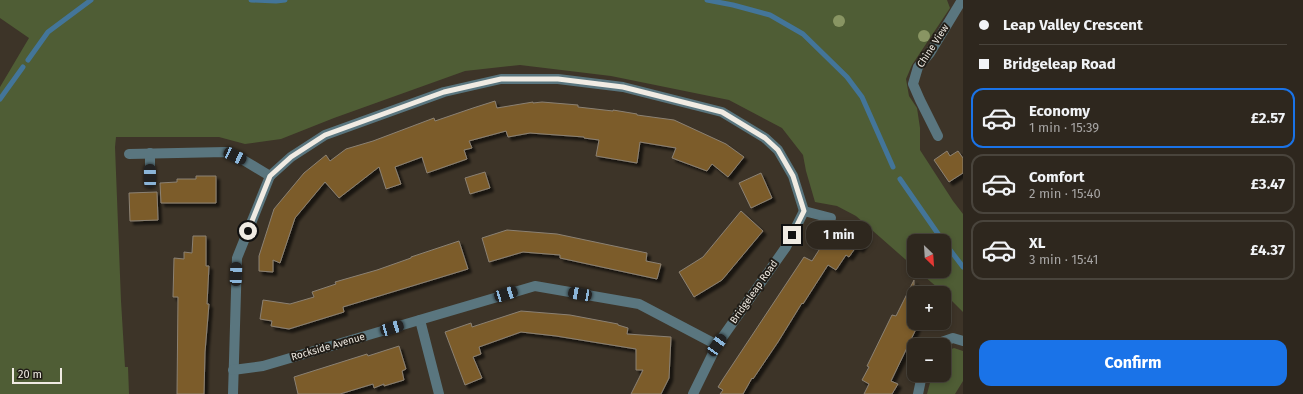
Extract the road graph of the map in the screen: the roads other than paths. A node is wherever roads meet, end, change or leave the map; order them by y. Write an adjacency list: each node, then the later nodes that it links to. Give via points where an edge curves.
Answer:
1 (962, 0): 2 (street, Chine View, via 930,53 918,66 913,84)
2 (938, 136)
3 (150, 153): 4 (street); 5 (street); 6 (street, via 226,152)
4 (129, 154)
5 (150, 176)
6 (270, 176): 7 (street, via 291,157 325,135 444,92 501,79 558,79 623,87 722,112 765,138 778,150 793,176); 13 (street, via 237,258)
7 (804, 211): 8 (street); 12 (street, Bridgeleap Road, via 786,247)
8 (831, 218)
9 (420, 320): 12 (street, Rockside Avenue, via 535,286 639,304); 13 (street, Rockside Avenue, via 263,366); 16 (street)
10 (951, 339): 11 (street)
11 (963, 341)
12 (717, 345): 17 (street, Bridgeleap Road)
13 (233, 370): 15 (street)
14 (921, 382): 18 (street)
15 (233, 394)
16 (439, 394)
17 (693, 394)
18 (918, 394)

